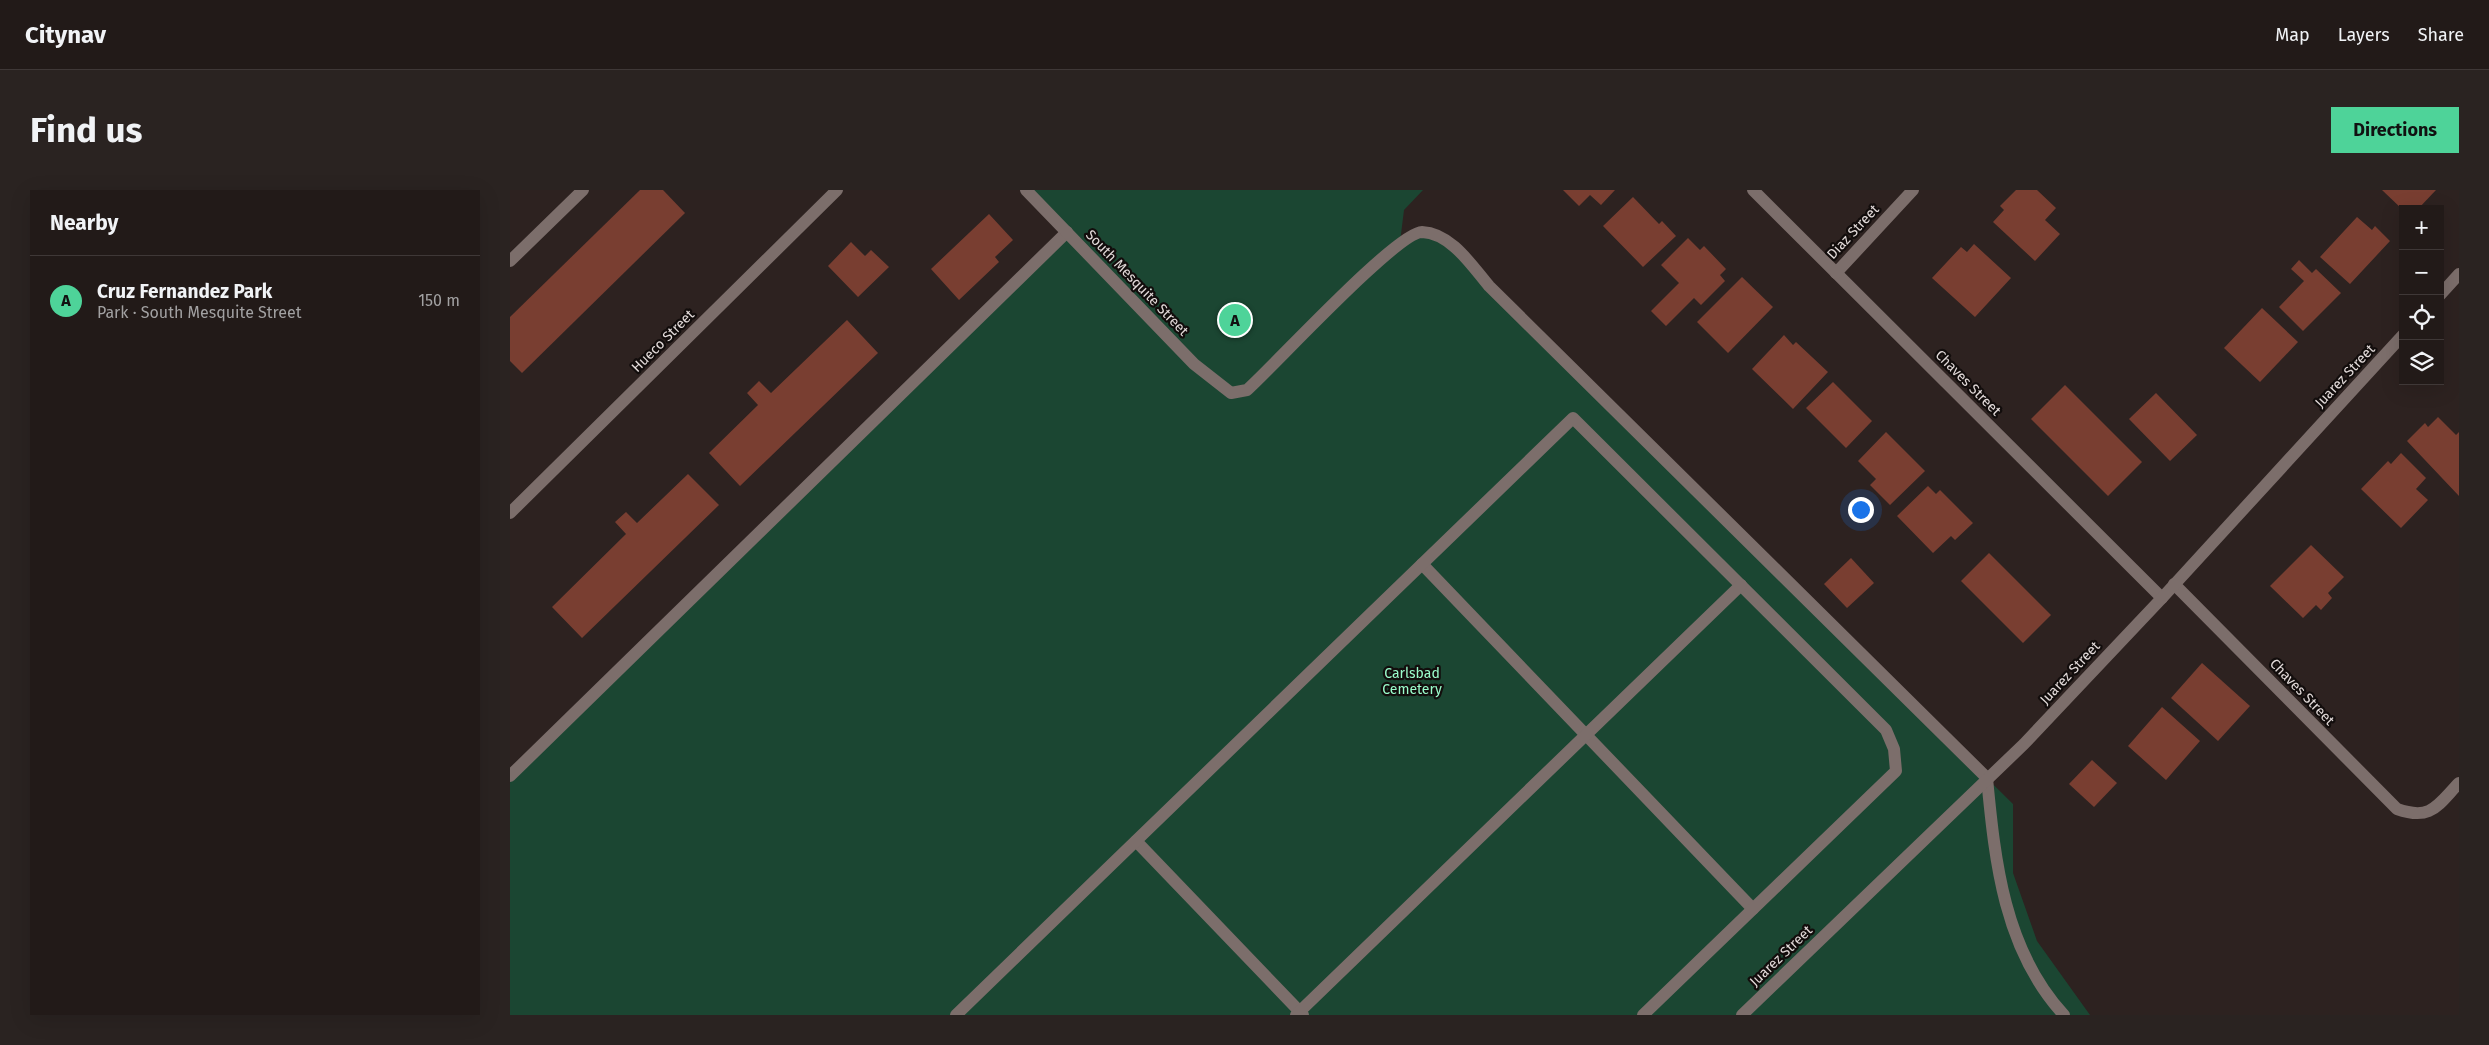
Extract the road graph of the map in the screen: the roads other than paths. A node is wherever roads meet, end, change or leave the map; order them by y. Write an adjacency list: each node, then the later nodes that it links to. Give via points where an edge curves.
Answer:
1 (583, 190): 7 (street)
2 (837, 190): 12 (street, Hueco Street)
3 (1026, 190): 6 (street, South Mesquite Street)
4 (1753, 190): 8 (street, Chaves Street)
5 (1913, 190): 8 (street, Diaz Street)
6 (1067, 232): 18 (street); 19 (street, South Mesquite Street, via 1194,364 1231,393 1247,390 1400,242 1414,233 1436,235 1455,247 1489,286)
7 (510, 261)
8 (1836, 273): 16 (street, Chaves Street)
9 (2459, 274): 10 (street)
10 (2444, 290)
11 (2399, 339): 14 (street, Juarez Street)
12 (510, 513)
13 (1422, 564): 15 (street, via 1573,418); 17 (street); 21 (street)
14 (2174, 584): 16 (street, Juarez Street); 20 (street, Chaves Street, via 2397,809 2413,815 2422,814 2434,808)
15 (1741, 585): 17 (street); 22 (street, via 1886,730 1894,749 1896,771)
16 (2162, 598): 19 (street, Juarez Street, via 2024,744)
17 (1586, 735): 22 (street); 23 (street)
18 (510, 776)
19 (1987, 778): 26 (street, Juarez Street); 27 (street, via 2000,881 2011,924 2028,965)
20 (2459, 783)
21 (1136, 841): 23 (street); 24 (street)
22 (1753, 909): 25 (street)
23 (1299, 1014)
24 (956, 1015)
25 (1643, 1015)
26 (1742, 1015)
27 (2064, 1015)

